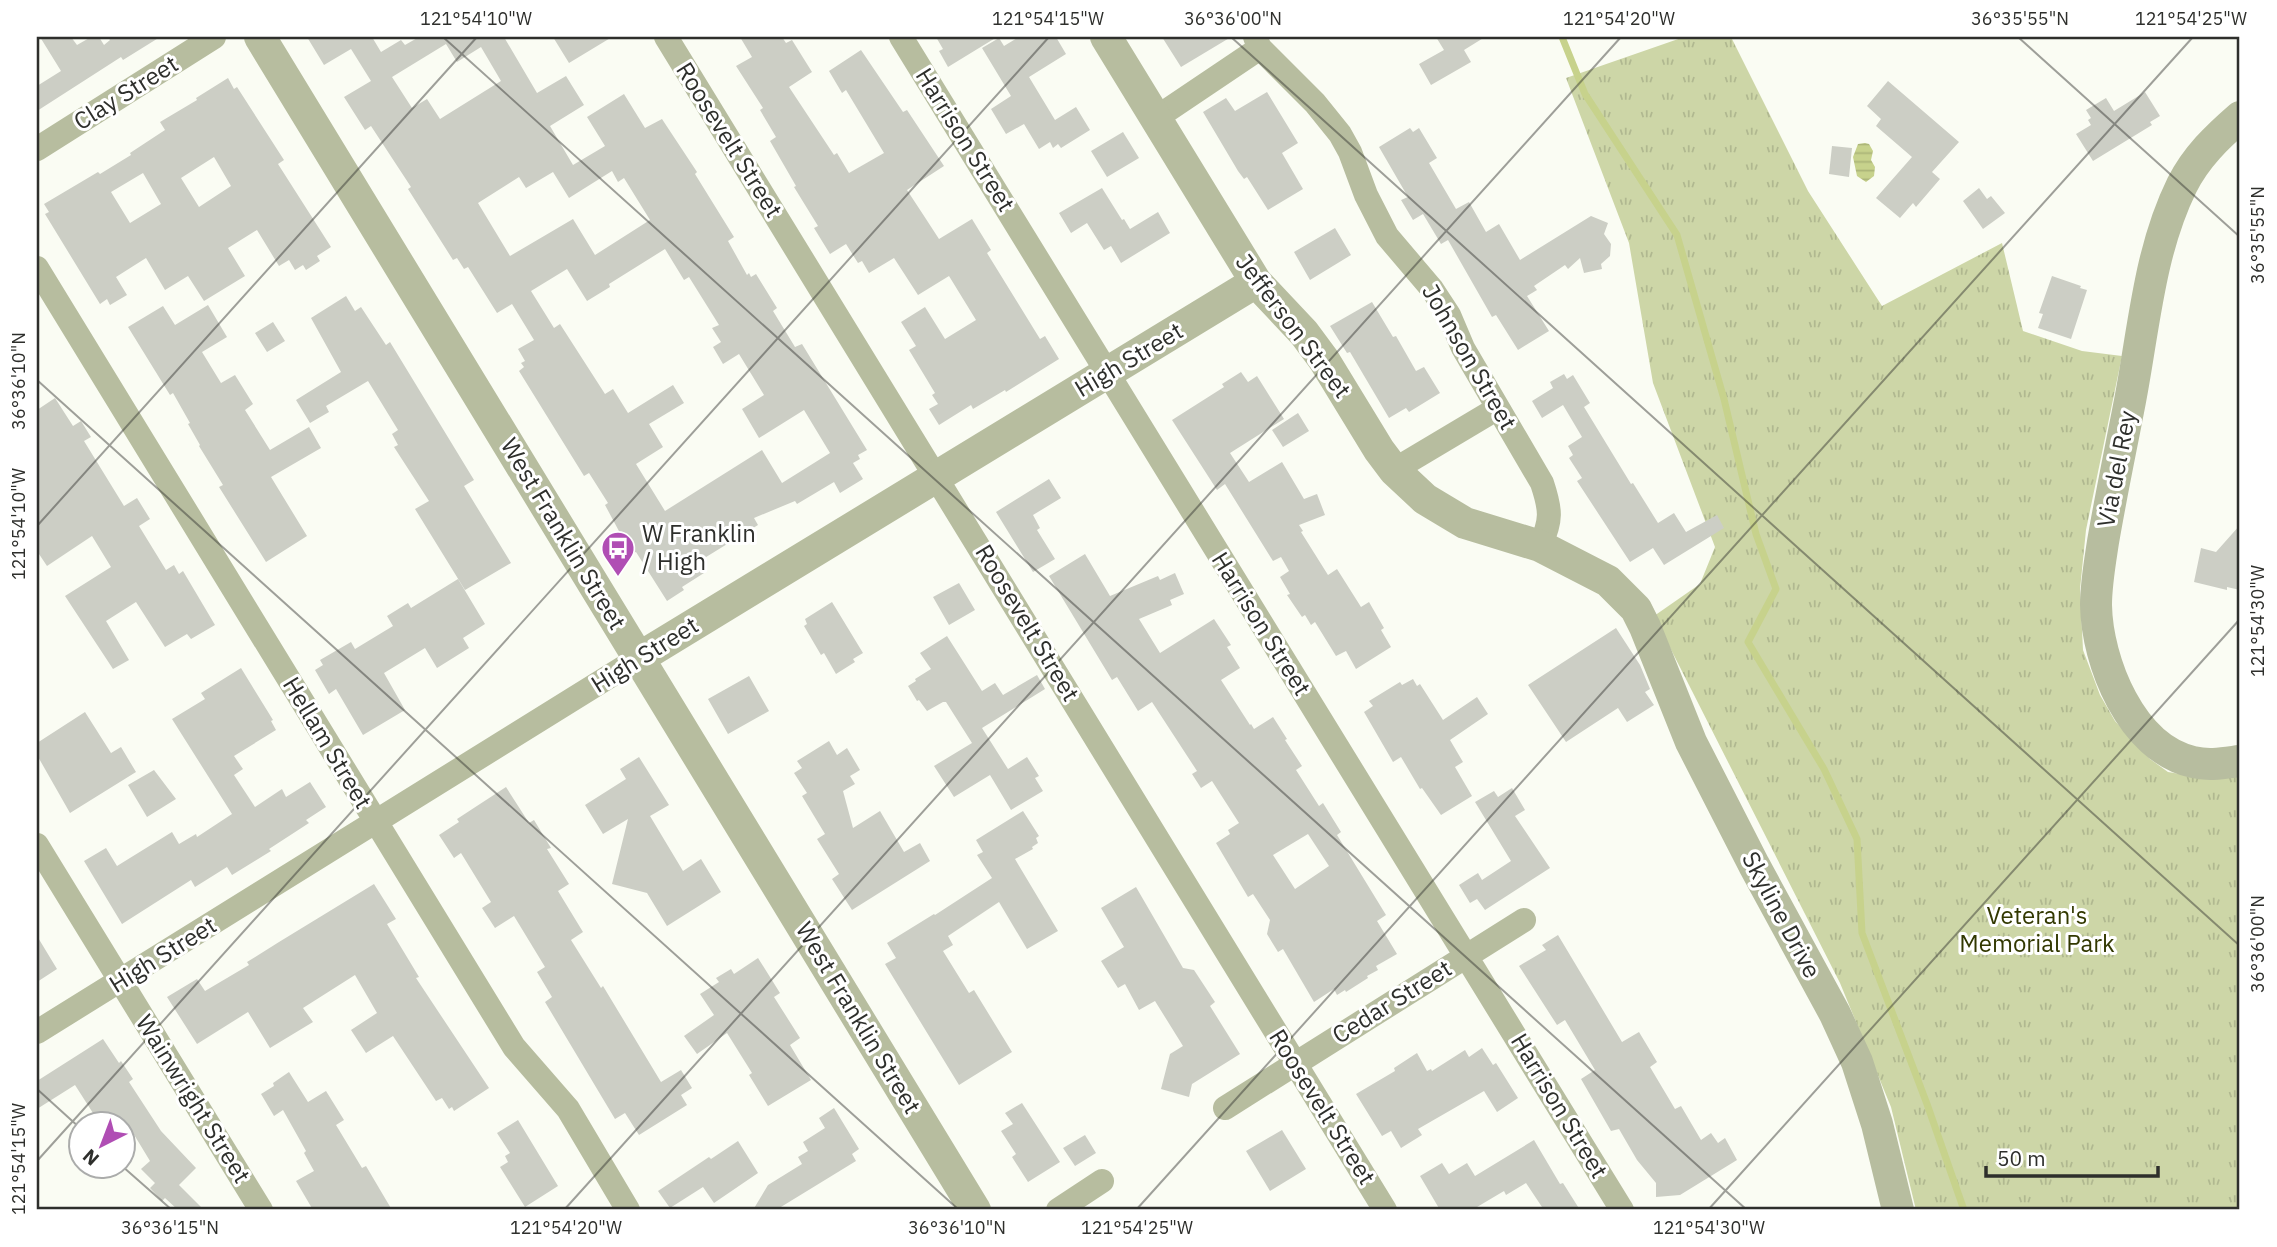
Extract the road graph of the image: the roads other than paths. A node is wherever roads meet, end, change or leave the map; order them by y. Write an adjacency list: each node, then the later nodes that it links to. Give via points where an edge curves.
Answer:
1 (214, 37): 9 (street, Clay Street)
2 (260, 37): 17 (street, West Franklin Street)
3 (666, 37): 15 (street, Roosevelt Street)
4 (901, 37): 12 (street, Harrison Street)
5 (1106, 37): 8 (street, Jefferson Street)
6 (1257, 42): 8 (street); 13 (street, Johnson Street, via 1339,134 1387,236 1449,315)
7 (2240, 117): 18 (street, Via del Rey, via 2192,166 2156,255 2107,514 2096,604 2112,677 2130,715 2146,734 2181,759 2213,765)
8 (1156, 118): 11 (street, Jefferson Street)
9 (37, 149)
10 (37, 268): 19 (street, Hellam Street)
11 (1256, 282): 12 (street, High Street); 14 (street, Jefferson Street, via 1324,360)
12 (1107, 373): 15 (street, High Street); 22 (street, Harrison Street)
13 (1498, 408): 14 (street); 16 (street, Johnson Street, via 1548,499 1550,525)
14 (1394, 470): 16 (street, Jefferson Street, via 1425,499 1465,523)
15 (937, 476): 17 (street, High Street); 25 (street, Roosevelt Street)
16 (1540, 546): 34 (street, Skyline Drive, via 1608,581 1636,610 1692,742 1857,1062)
17 (639, 658): 19 (street, High Street); 30 (street, West Franklin Street)
18 (2240, 761)
19 (375, 823): 23 (street, High Street); 29 (street, Hellam Street, via 514,1047 568,1109)
20 (37, 845): 23 (street, Wainwright Street)
21 (1524, 920): 22 (street, Cedar Street)
22 (1467, 956): 25 (street, Cedar Street); 33 (street, Harrison Street)
23 (120, 982): 24 (street, High Street); 28 (street, Wainwright Street)
24 (37, 1032)
25 (1295, 1063): 26 (street, Cedar Street); 32 (street, Roosevelt Street)
26 (1225, 1108)
27 (1102, 1181): 31 (street)
28 (261, 1210)
29 (628, 1210)
30 (975, 1210)
31 (1058, 1210)
32 (1385, 1210)
33 (1622, 1210)
34 (1898, 1210)

